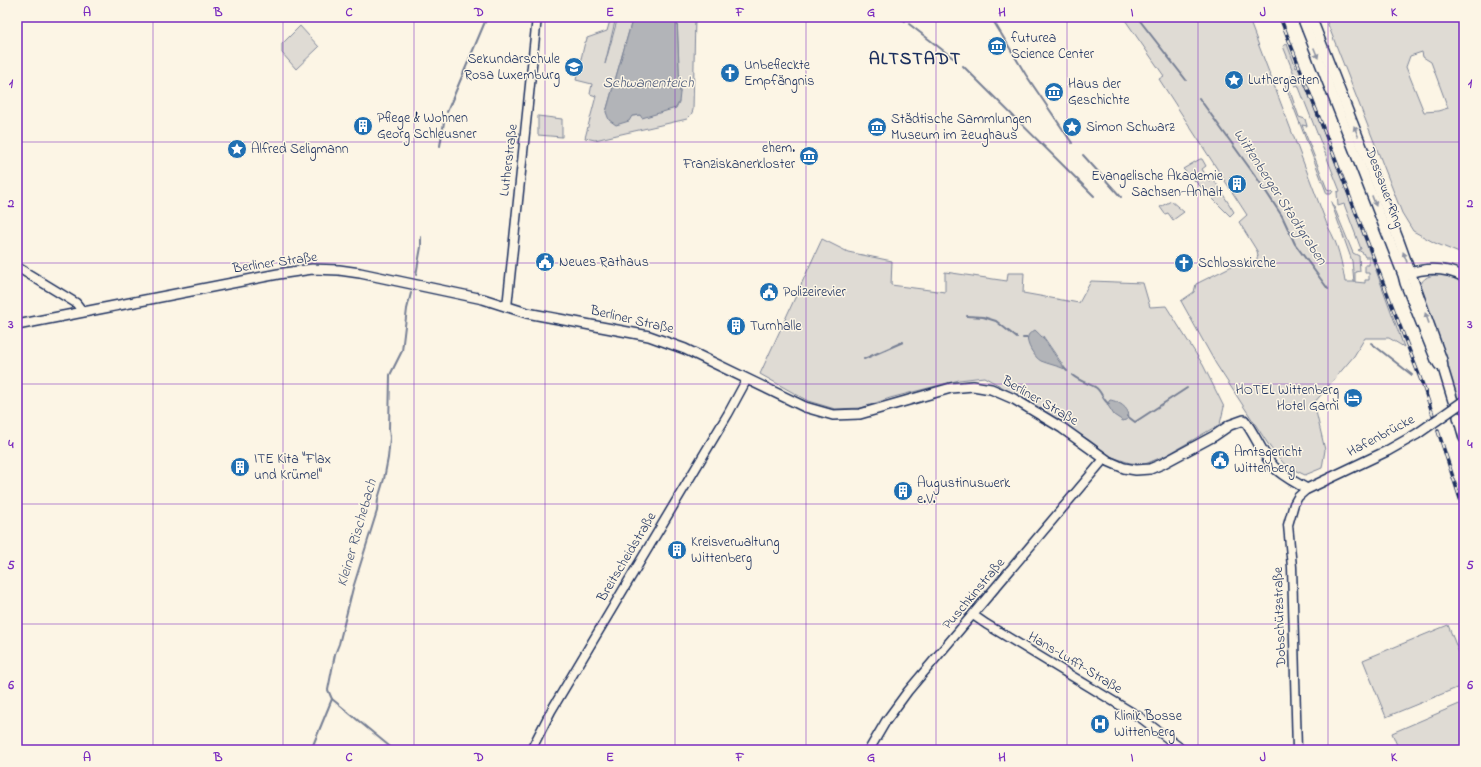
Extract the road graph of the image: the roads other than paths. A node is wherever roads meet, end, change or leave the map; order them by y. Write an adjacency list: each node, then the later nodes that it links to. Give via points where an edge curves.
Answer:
1 (538, 17): 7 (street, Lutherstraße)
2 (1302, 17): 5 (main road, Dessauer Ring, one-way to 5)
3 (1311, 17): 5 (main road, Dessauer Ring, one-way to 3)
4 (17, 267): 8 (street, via 76,304)
5 (1407, 273): 6 (main road, via 1437,269); 11 (main road, Dessauer Ring, via 1405,283 1436,360 1443,368)
6 (1464, 278)
7 (506, 306): 8 (main road, Berliner Straße, via 360,273 312,269); 10 (main road, Berliner Straße, via 527,313 657,338 695,353)
8 (83, 312): 9 (main road, Berliner Straße)
9 (17, 325)
10 (747, 379): 15 (main road, Berliner Straße, via 809,408 839,416 860,414 951,388 973,386 990,389 1010,397 1062,428); 18 (street, Breitscheidstraße, via 551,711)
11 (1453, 401)
12 (1464, 401): 16 (main road, Hafenbrücke, bridge, via 1417,434 1387,451)
13 (1458, 417): 14 (main road)
14 (1464, 438)
15 (1104, 459): 16 (main road, Berliner Straße, via 1130,469 1150,469 1171,460 1230,425 1244,420 1273,466); 17 (street, Puschkinstraße)
16 (1307, 489): 21 (street, Dobschützstraße, via 1294,504 1288,525 1292,567)
17 (973, 615): 19 (street, Puschkinstraße, via 900,701); 20 (street, Hans-Lufft-Straße, via 1141,718)
18 (532, 750)
19 (869, 750)
20 (1182, 750)
21 (1297, 750)

